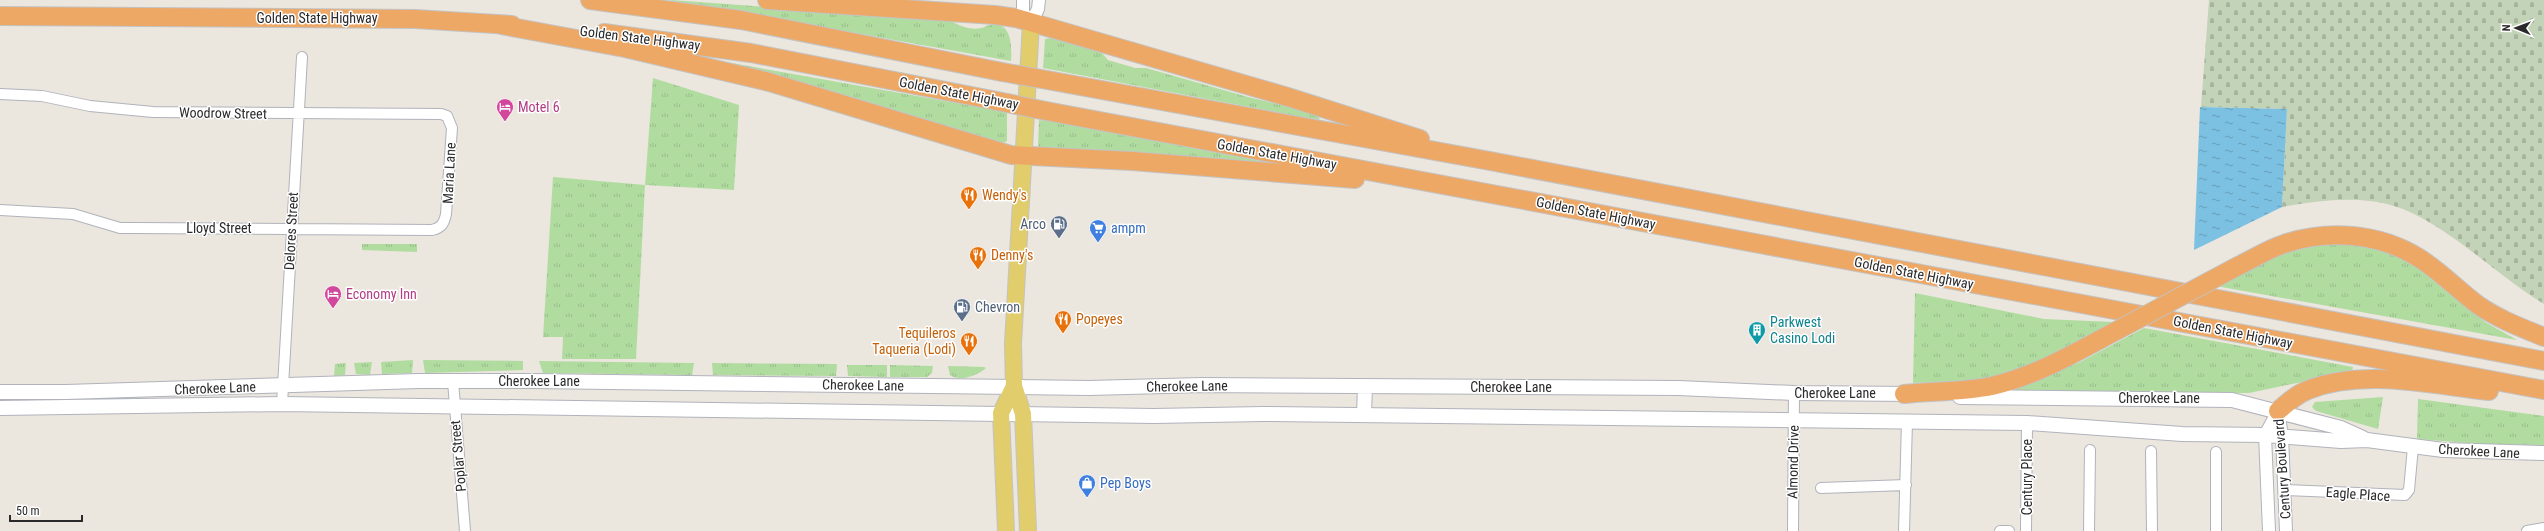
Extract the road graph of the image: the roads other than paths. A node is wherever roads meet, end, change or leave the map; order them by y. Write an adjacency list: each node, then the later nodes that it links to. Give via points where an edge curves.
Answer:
1 (590, 0): 13 (highway, Golden State Highway, bridge, via 741,20 1002,72)
2 (767, 0): 6 (highway, via 995,15)
3 (1023, 0): 6 (street, via 1023,12)
4 (1039, 0): 6 (street, via 1038,9)
5 (0, 16): 7 (highway, Golden State Highway, via 415,19)
6 (1031, 23): 12 (main road); 13 (highway, via 1288,96)
7 (501, 25): 12 (highway, via 625,48 769,82 998,152); 14 (highway, Golden State Highway, bridge, via 588,31 712,47)
8 (302, 57): 10 (street, Delores Street)
9 (0, 94): 10 (street, Woodrow Street, via 42,96 90,106 153,112)
10 (298, 114): 11 (street, Woodrow Street); 17 (street, Delores Street)
11 (447, 116): 16 (street, Maria Lane, via 452,128 446,214 444,223)
12 (1023, 156): 14 (highway, via 1087,158 1349,178); 22 (main road)
13 (1490, 161): 19 (highway, Golden State Highway)
14 (1495, 194): 24 (highway, Golden State Highway)
15 (0, 210): 17 (street, Lloyd Street, via 73,214 120,228)
16 (439, 228): 17 (street, Lloyd Street)
17 (290, 229): 21 (street, Delores Street)
18 (2544, 337): 27 (highway, bridge, via 2480,306 2402,248 2347,235 2322,235 2283,244 2062,361 2013,381 1983,387)
19 (2544, 362)
20 (454, 381): 21 (main road, Cherokee Lane); 22 (main road, Cherokee Lane); 30 (street, Poplar Street)
21 (282, 386): 25 (main road, Cherokee Lane, via 96,392); 29 (street, Delores Street)
22 (1014, 386): 23 (main road, Cherokee Lane); 33 (main road); 34 (main road)
23 (1365, 386): 26 (main road, Cherokee Lane, via 1678,388); 35 (main road)
24 (2544, 390)
25 (0, 392)
26 (1794, 393): 27 (main road, Cherokee Lane); 36 (street, Almond Drive)
27 (1904, 394): 32 (main road, Cherokee Lane, via 1947,397 2215,398)
28 (2544, 399): 32 (highway, via 2405,382 2354,380 2307,390)
29 (282, 404): 30 (main road, Cherokee Lane); 31 (main road, Cherokee Lane)
30 (455, 406): 33 (main road, Cherokee Lane); 51 (street, Poplar Street)
31 (0, 408)
32 (2278, 411): 39 (street, Century Boulevard); 40 (street, Century Boulevard); 41 (main road, Cherokee Lane, via 2341,428)
33 (1001, 413): 34 (main road, Cherokee Lane); 52 (main road)
34 (1022, 414): 35 (main road, Cherokee Lane); 53 (main road)
35 (1364, 415): 36 (main road, Cherokee Lane)
36 (1794, 420): 37 (main road, Cherokee Lane); 54 (street, Almond Drive)
37 (1907, 421): 38 (main road, Cherokee Lane); 47 (street)
38 (2027, 423): 39 (main road, Cherokee Lane, via 2182,434); 58 (street, Century Place)
39 (2265, 435): 40 (main road, Cherokee Lane); 62 (street, Century Boulevard)
40 (2282, 436): 41 (main road, Cherokee Lane, via 2341,441); 49 (street, Century Boulevard)
41 (2368, 440): 42 (main road, Cherokee Lane)
42 (2413, 447): 46 (main road, Cherokee Lane, via 2477,452); 49 (street, Eagle Place, via 2409,490 2405,495)
43 (2090, 450): 59 (street)
44 (2151, 451): 60 (street)
45 (2216, 452): 61 (street)
46 (2544, 453)
47 (1906, 485): 48 (street); 55 (street)
48 (1821, 488)
49 (2285, 490): 63 (street, Century Boulevard)
50 (2544, 528): 64 (street)
51 (464, 531)
52 (1006, 531)
53 (1028, 531)
54 (1792, 531)
55 (1904, 531)
56 (2000, 531): 57 (street, Century Place)
57 (2010, 531)
58 (2026, 531)
59 (2089, 531)
60 (2152, 531)
61 (2216, 531)
62 (2269, 531)
63 (2286, 531)
64 (2527, 531)

